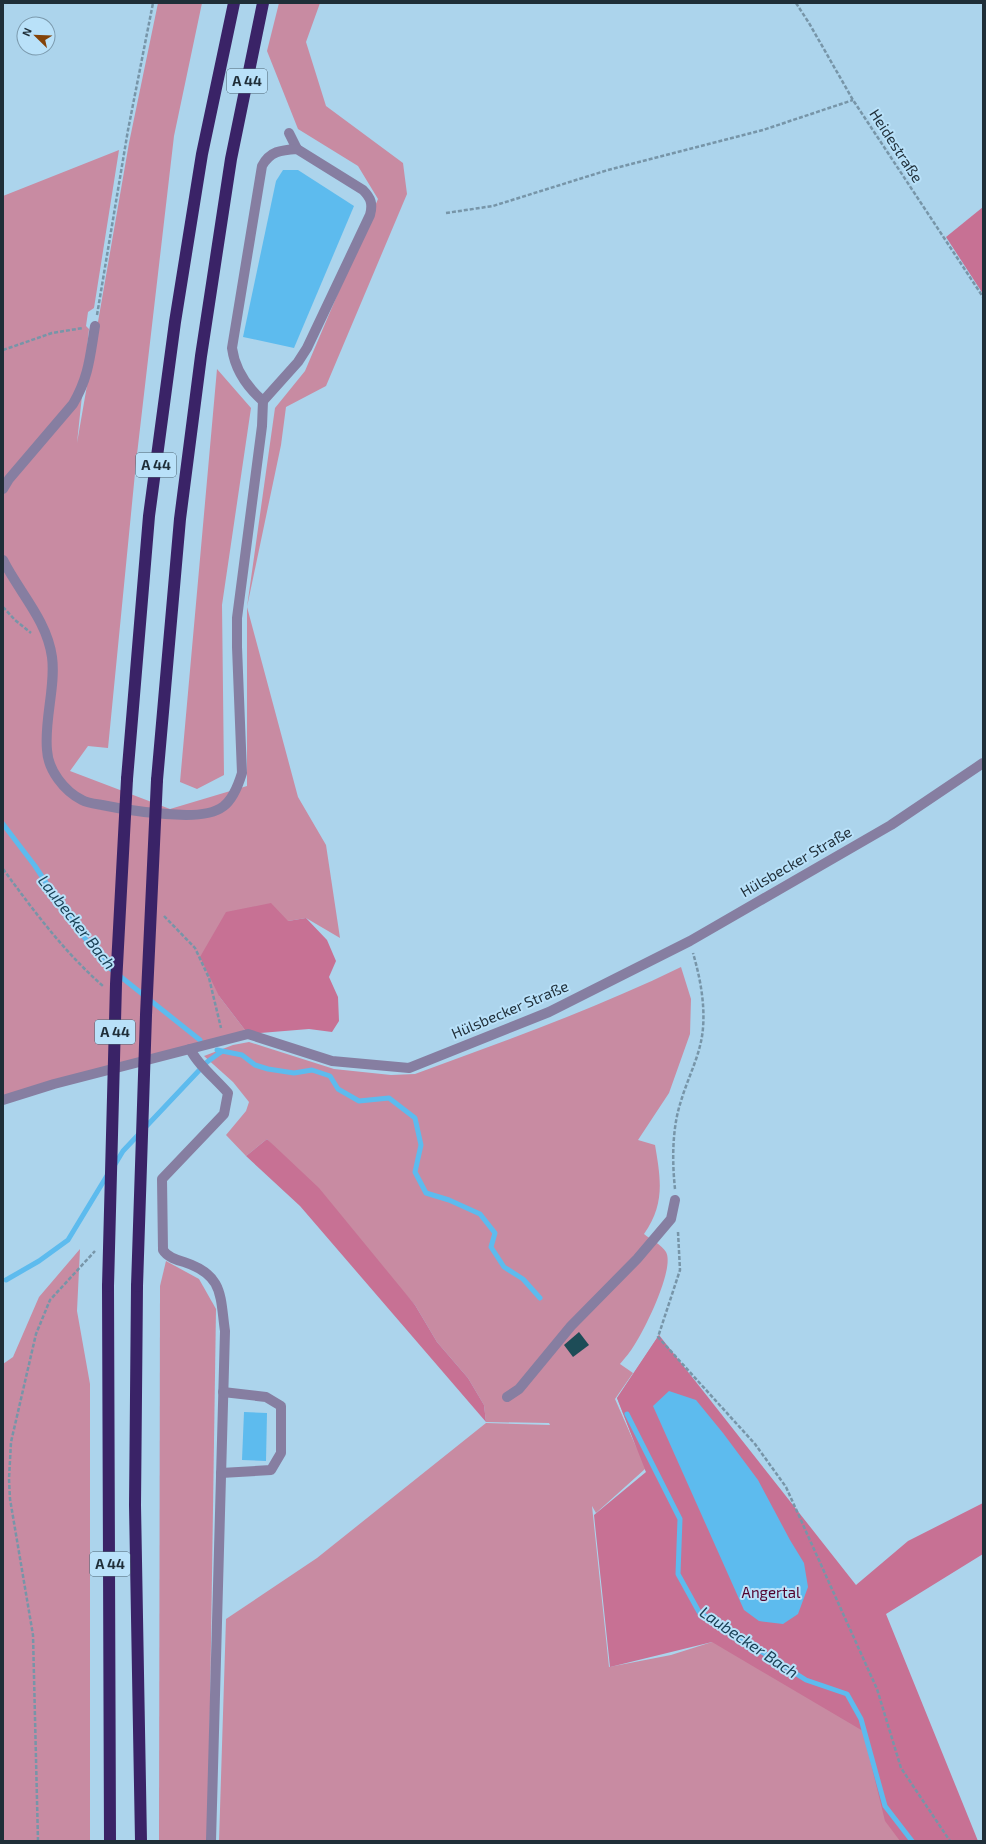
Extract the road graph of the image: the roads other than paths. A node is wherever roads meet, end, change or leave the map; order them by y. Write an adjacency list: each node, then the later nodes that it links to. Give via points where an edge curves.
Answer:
1 (234, 3): 16 (highway, A 44, bridge, via 202,154 174,330 149,516 127,779 116,984 108,1286)
2 (263, 3): 17 (highway, A 44, bridge, via 231,159 201,356 180,519 157,780 137,1286 136,1504)
3 (289, 133): 4 (street)
4 (297, 149): 6 (street, via 273,153 266,158 262,166 232,348 233,358 240,373); 6 (street, via 363,190 370,196 372,206 307,348)
5 (95, 326): 7 (street, via 87,376 81,390 73,404)
6 (264, 401): 8 (street, via 238,618 242,773 236,791 226,806 204,815 133,812 82,801 64,786 51,768 47,751 53,669 49,642 39,620)
7 (3, 489)
8 (3, 560)
9 (983, 763): 10 (street, Hülsbecker Straße, via 891,825 690,941 549,1012 409,1068 332,1061 248,1034)
10 (190, 1049): 11 (street, Hülsbecker Straße, via 54,1084); 13 (street, via 196,1060 228,1093 224,1114 162,1179 163,1250 170,1256 197,1266 216,1282 225,1331)
11 (3, 1100)
12 (676, 1200): 14 (street, via 670,1219 637,1259 571,1326 519,1389)
13 (223, 1392): 15 (street); 15 (street, via 266,1397 281,1406 281,1453 271,1470)
14 (507, 1397)
15 (221, 1473): 18 (street)
16 (110, 1841)
17 (141, 1841)
18 (211, 1841)

